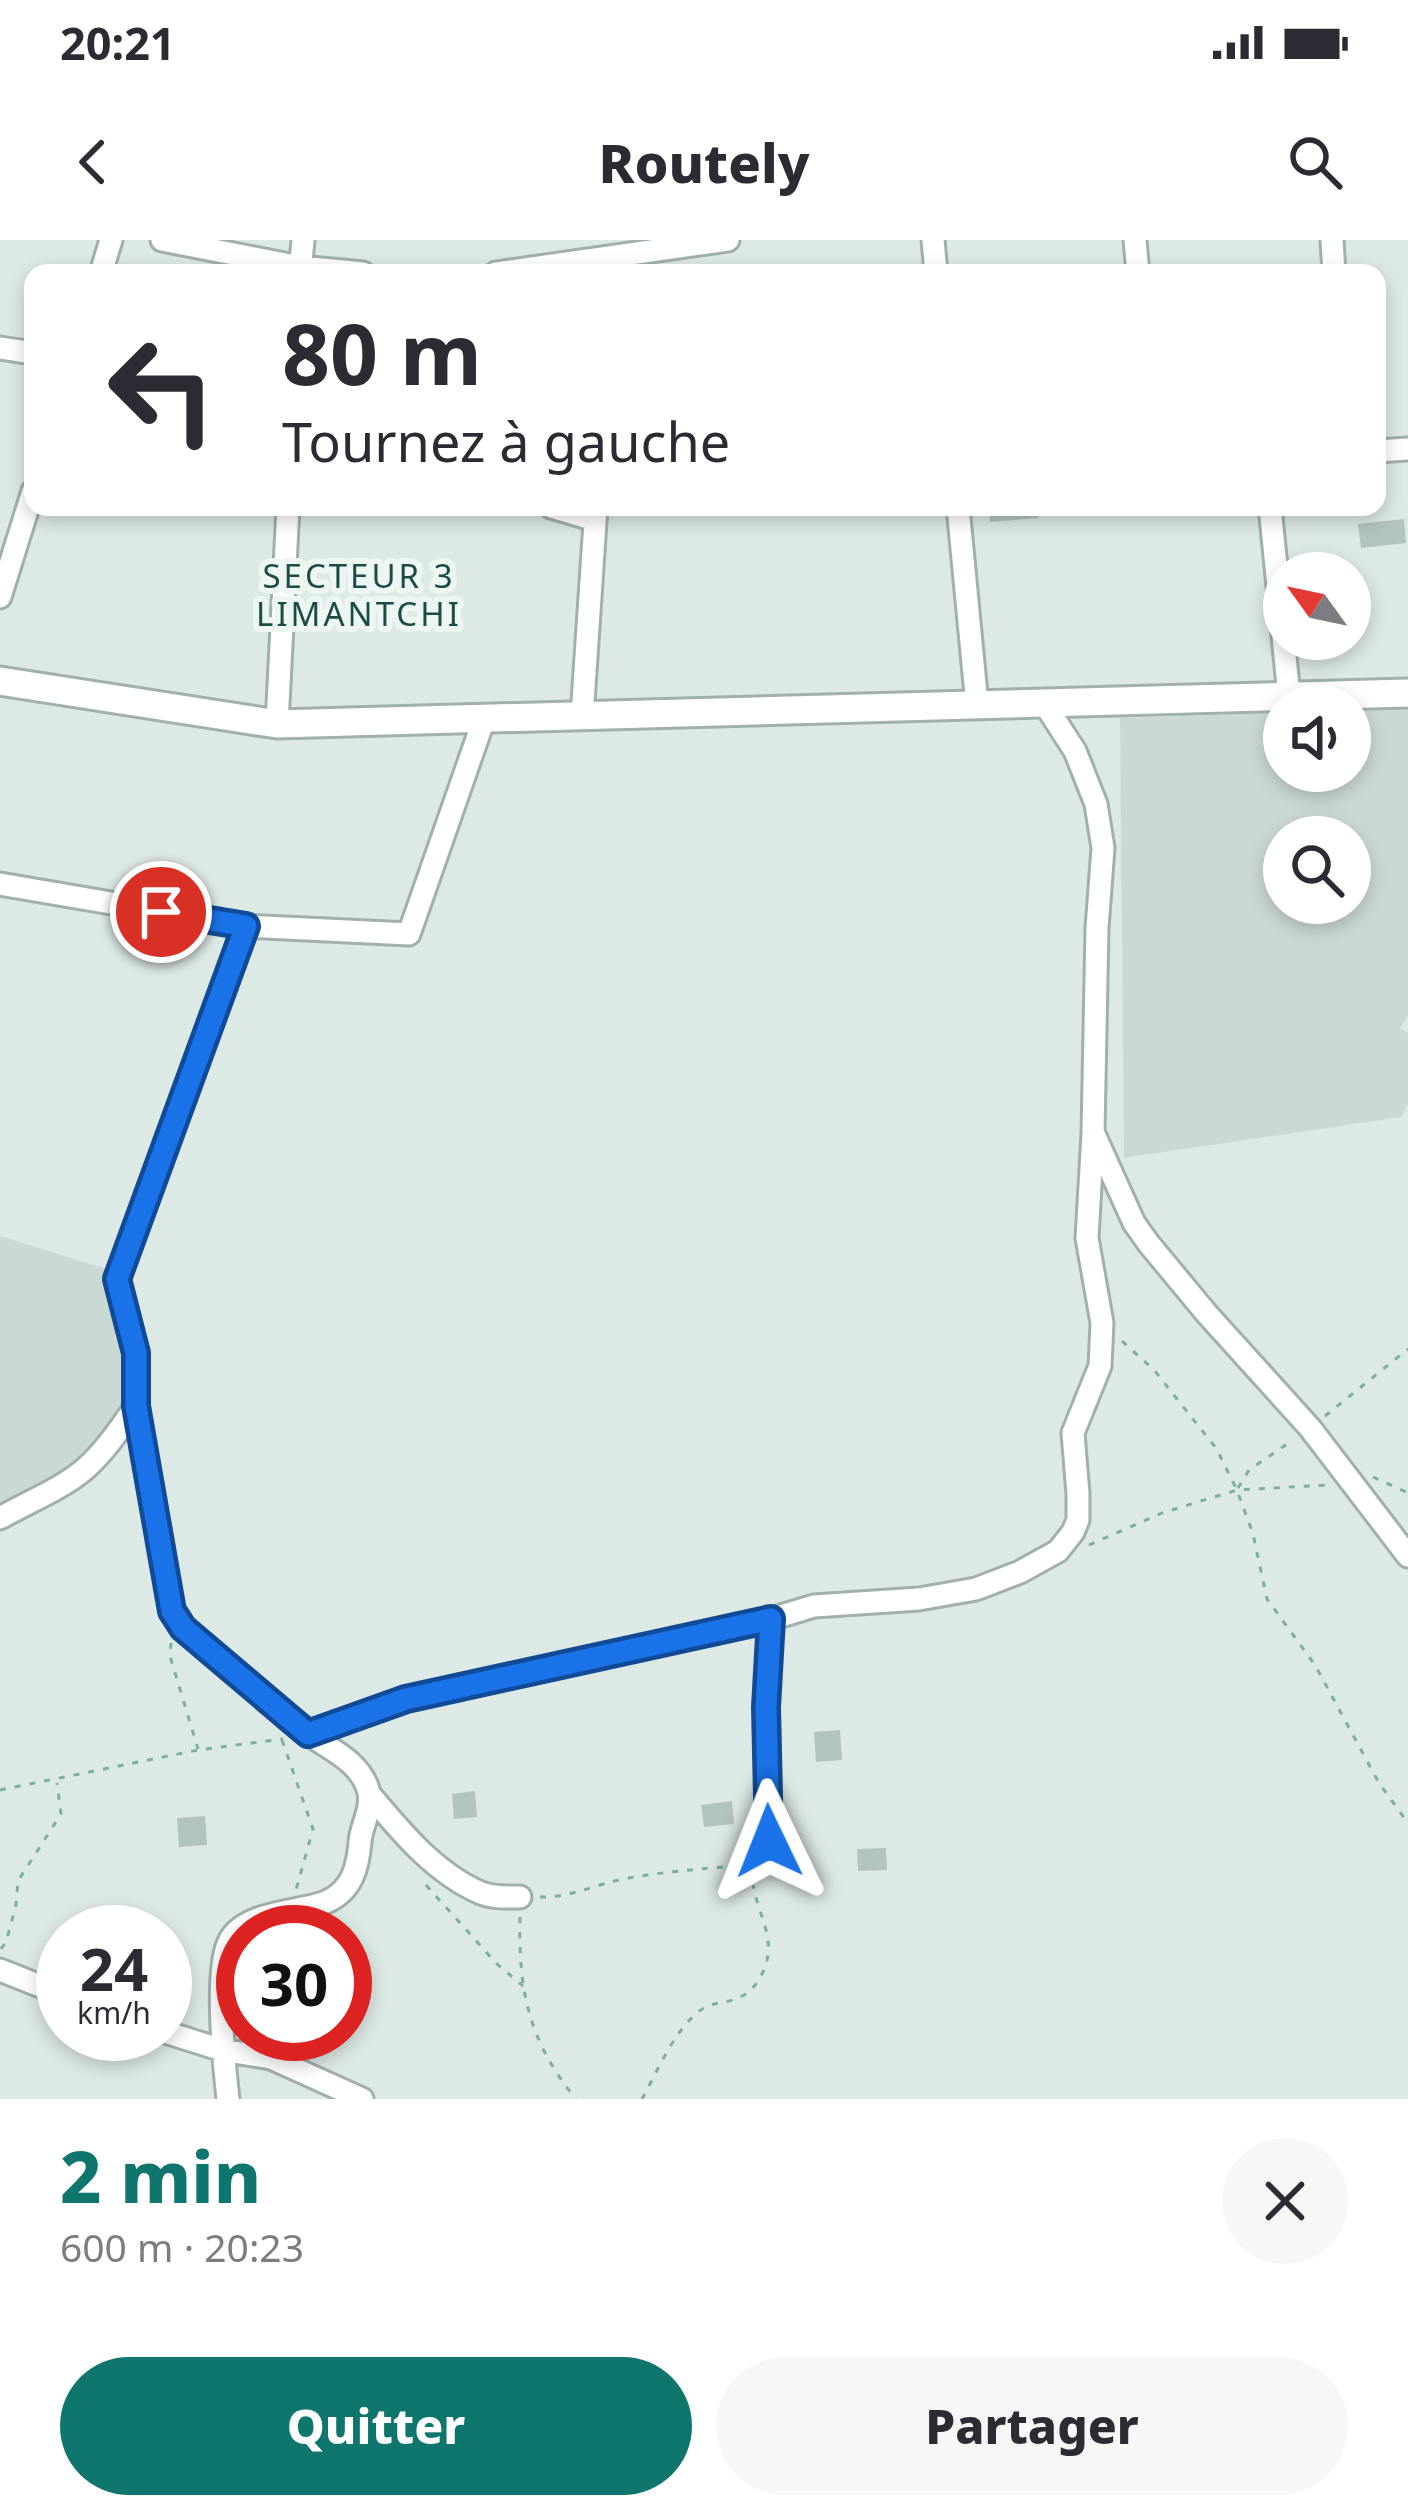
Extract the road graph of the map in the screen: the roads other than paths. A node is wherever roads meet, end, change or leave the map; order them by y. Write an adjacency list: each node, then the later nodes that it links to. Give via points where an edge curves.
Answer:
1 (162, 240): 4 (street)
2 (728, 240): 3 (street)
3 (673, 244): 5 (street)
4 (272, 264)
5 (616, 264)
6 (25, 516): 11 (street)
7 (288, 516): 21 (street)
8 (596, 516): 19 (street)
9 (959, 516): 18 (street)
10 (1271, 516): 13 (street)
11 (0, 597)
12 (0, 681): 21 (street)
13 (1288, 684)
14 (1408, 692): 15 (street)
15 (1371, 693)
16 (1263, 697): 17 (street)
17 (1044, 703): 18 (street); 24 (street, via 1075,751 1103,848)
18 (976, 705): 19 (street)
19 (581, 717): 20 (street)
20 (484, 719): 21 (street); 23 (street, via 409,934)
21 (277, 724)
22 (0, 884): 23 (street)
23 (246, 926): 25 (street, via 117,1279 136,1353)
24 (1094, 1133): 27 (street, via 1149,1244 1310,1428); 28 (street, via 1087,1238 1102,1323 1100,1366 1073,1433 1073,1532 1058,1551 976,1589 814,1606)
25 (136, 1406): 26 (street, via 86,1468); 29 (street, via 172,1611)
26 (0, 1518)
27 (1408, 1556)
28 (771, 1619): 29 (street, via 406,1699); 31 (street, via 769,1841)
29 (308, 1734): 30 (street, via 355,1767)
30 (370, 1796): 32 (street, via 447,1872 481,1893); 33 (street, via 353,1878)
31 (756, 1865)
32 (520, 1897)
33 (312, 1905)
34 (0, 1970): 35 (street)
35 (36, 1984)
36 (223, 2061): 38 (street)
37 (278, 2061): 39 (street)
38 (228, 2099)
39 (362, 2099)

